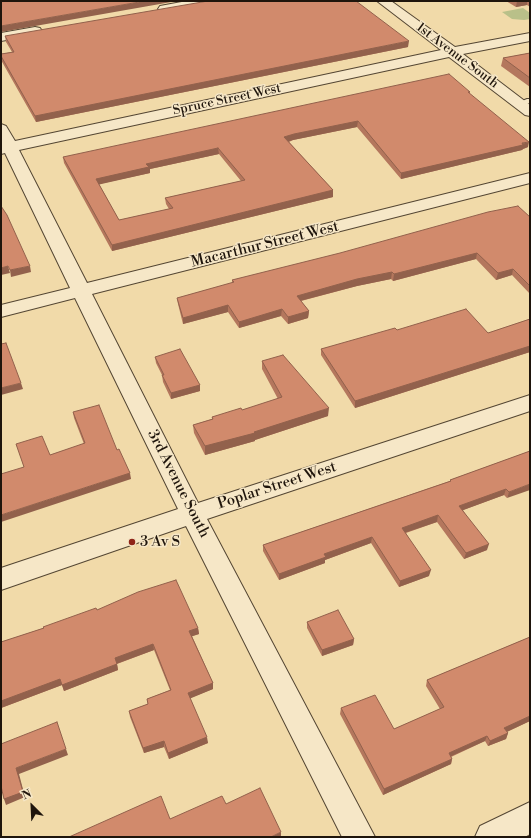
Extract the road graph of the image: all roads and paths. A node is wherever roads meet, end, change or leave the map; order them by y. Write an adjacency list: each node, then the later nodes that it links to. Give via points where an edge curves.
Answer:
1 (208, 1): 3 (street)
2 (383, 1): 7 (street, 1st Avenue South)
3 (154, 10)
4 (47, 29): 6 (street)
5 (530, 37): 7 (street, Spruce Street West)
6 (1, 38)
7 (452, 52): 8 (street, 1st Avenue South); 10 (street, Spruce Street West)
8 (524, 102): 9 (street, 1st Avenue South)
9 (530, 112)
10 (4, 142): 12 (street, 3rd Avenue South)
11 (530, 178): 12 (street, Macarthur Street West)
12 (82, 291): 13 (street, Macarthur Street West); 15 (street, 3rd Avenue South)
13 (1, 311)
14 (530, 403): 15 (street, Poplar Street West)
15 (192, 514): 16 (street, Poplar Street West); 18 (street, 3rd Avenue South)
16 (1, 579)
17 (530, 818): 19 (street)
18 (359, 837)
19 (491, 837)

